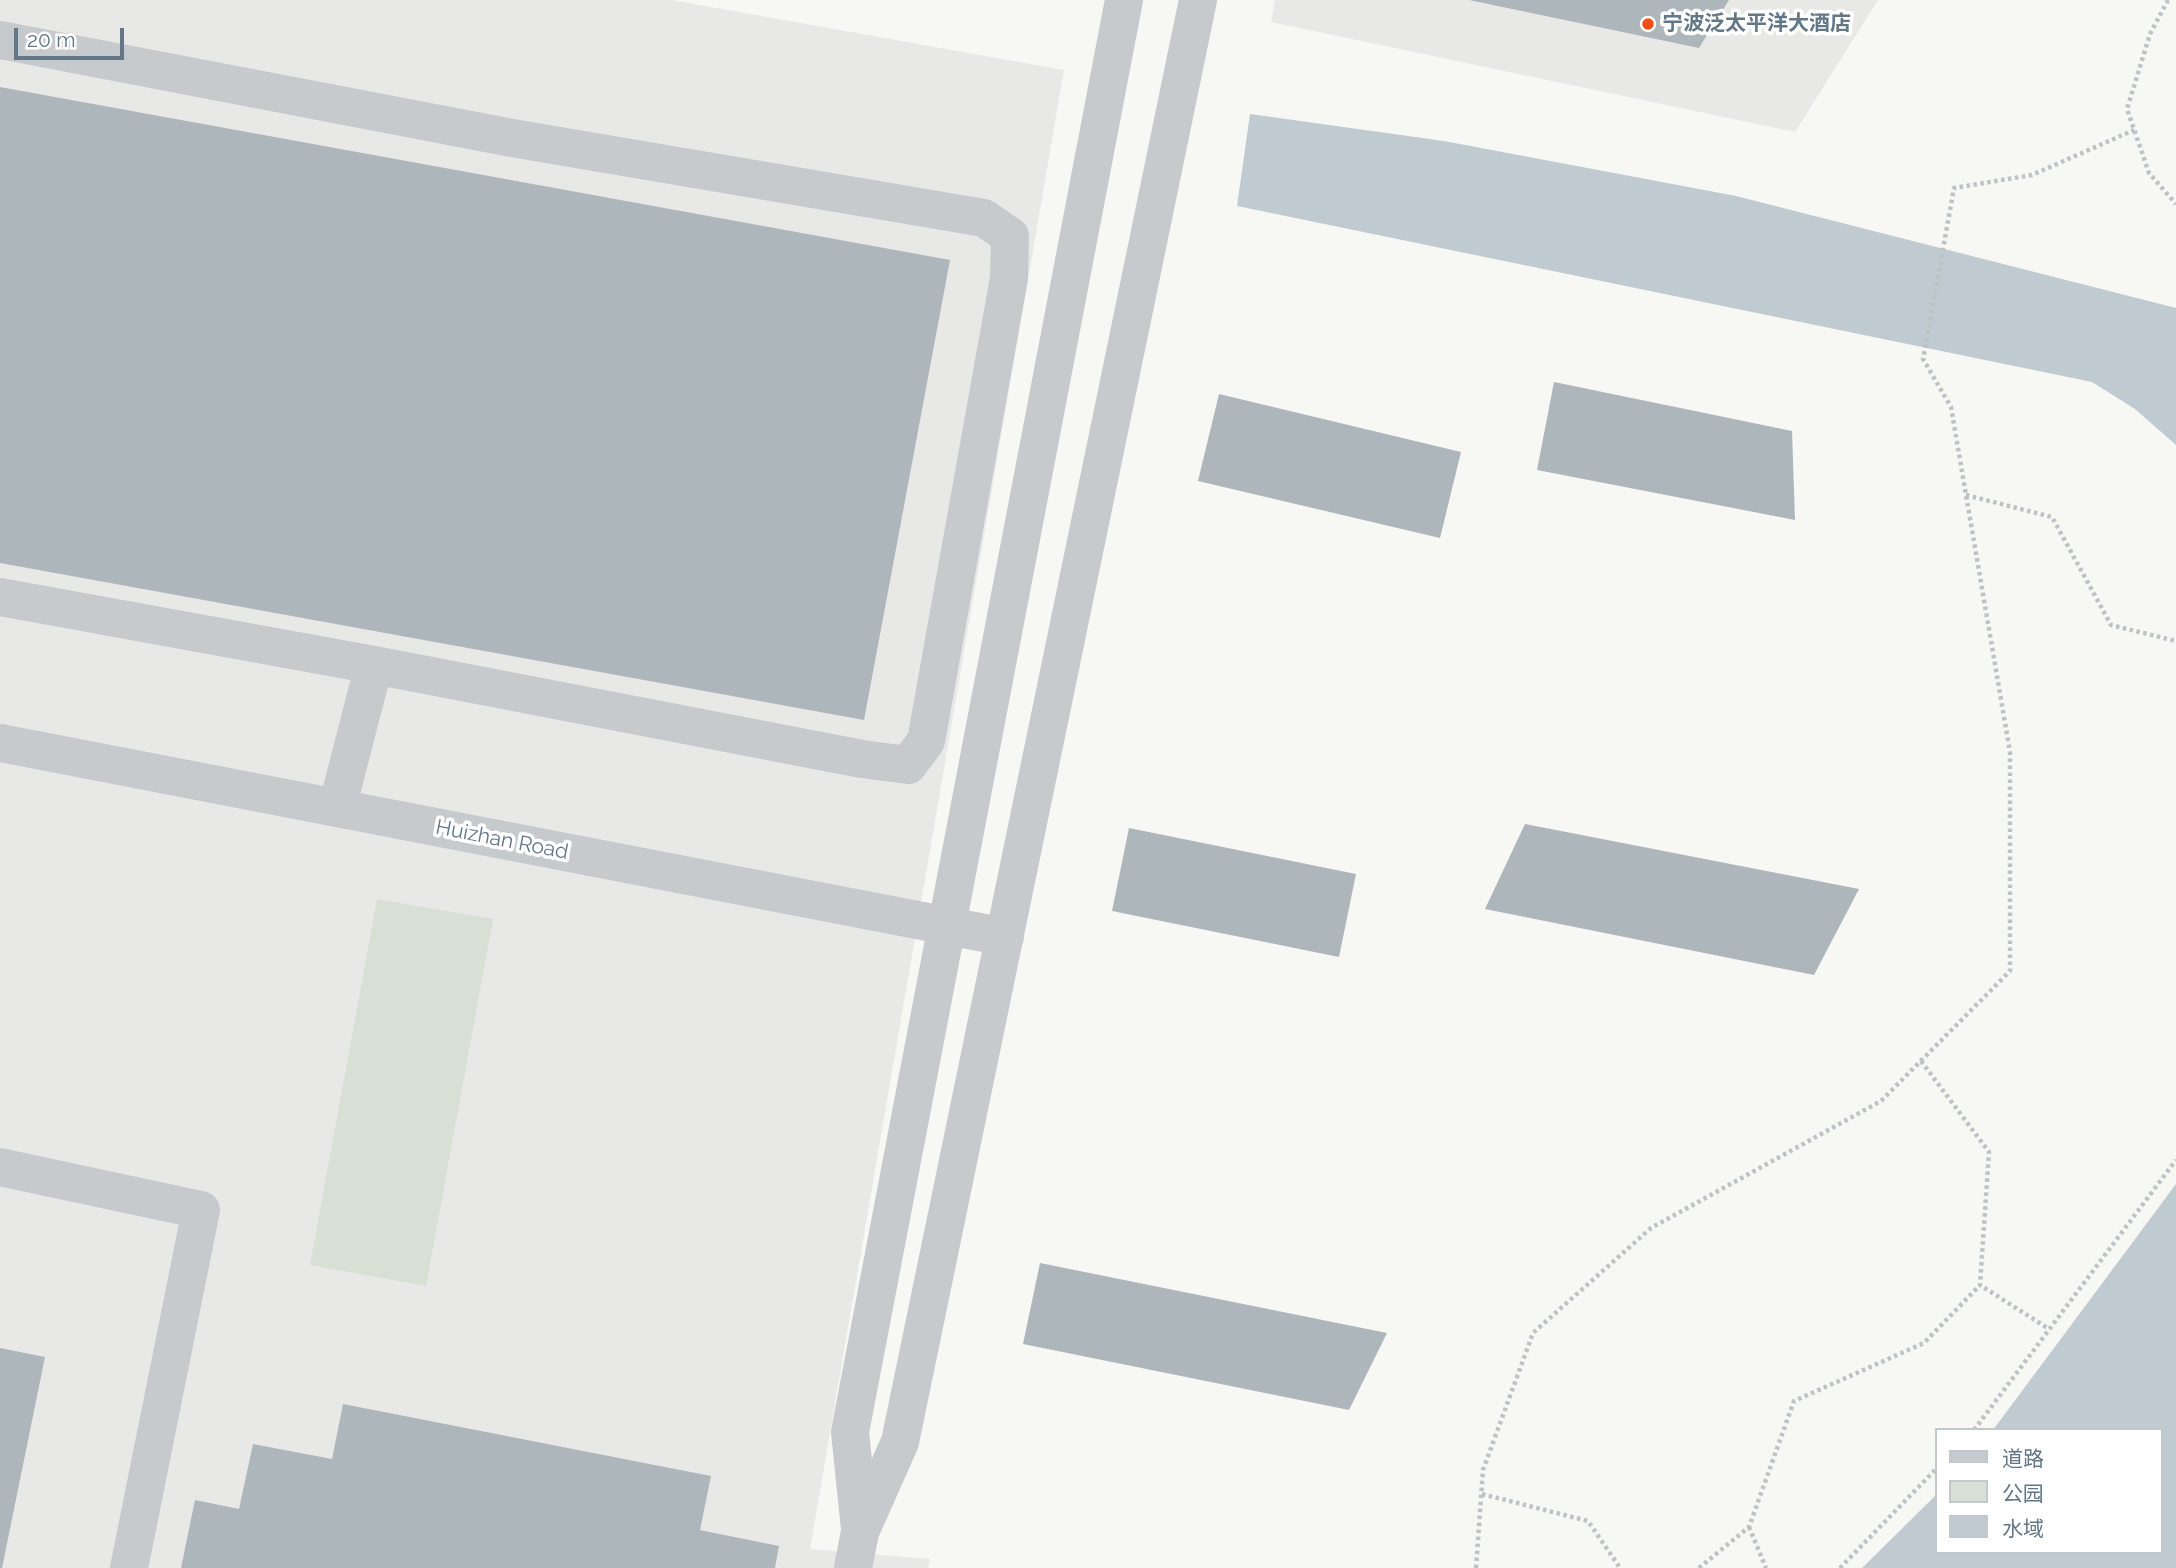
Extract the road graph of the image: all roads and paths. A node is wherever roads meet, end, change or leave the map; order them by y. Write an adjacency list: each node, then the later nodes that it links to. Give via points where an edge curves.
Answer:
1 (1124, 0): 13 (street)
2 (1198, 0): 14 (street)
3 (2168, 0): 5 (path, via 2150,34 2127,109)
4 (0, 40): 10 (street, via 512,138 984,218 1010,236 1009,278 926,741 908,765)
5 (2134, 130): 6 (path, via 2149,173); 7 (path, via 2032,175 1954,187 1923,359 1951,407)
6 (2176, 204)
7 (1966, 495): 9 (path, via 2052,517 2111,625); 15 (path, via 2010,752 2010,971)
8 (0, 597): 10 (street)
9 (2176, 641)
10 (374, 665): 12 (street)
11 (0, 743): 12 (street, Huizhan Road)
12 (337, 808): 13 (street, Huizhan Road)
13 (947, 925): 14 (street, Huizhan Road); 24 (street, via 850,1432)
14 (1005, 937): 24 (street, via 900,1442)
15 (1921, 1061): 18 (path, via 1989,1152); 22 (path, via 1881,1101 1651,1228 1533,1334 1483,1470)
16 (2176, 1160): 19 (path)
17 (0, 1167): 25 (street, via 201,1210)
18 (1980, 1285): 19 (path); 23 (path, via 1924,1343 1794,1401)
19 (2049, 1329): 20 (path)
20 (1975, 1428)
21 (1934, 1471): 30 (path)
22 (1482, 1494): 26 (path); 27 (path, via 1588,1521)
23 (1749, 1527): 28 (path); 29 (path)
24 (857, 1550)
25 (129, 1568)
26 (1476, 1568)
27 (1619, 1568)
28 (1699, 1568)
29 (1766, 1568)
30 (1840, 1568)

